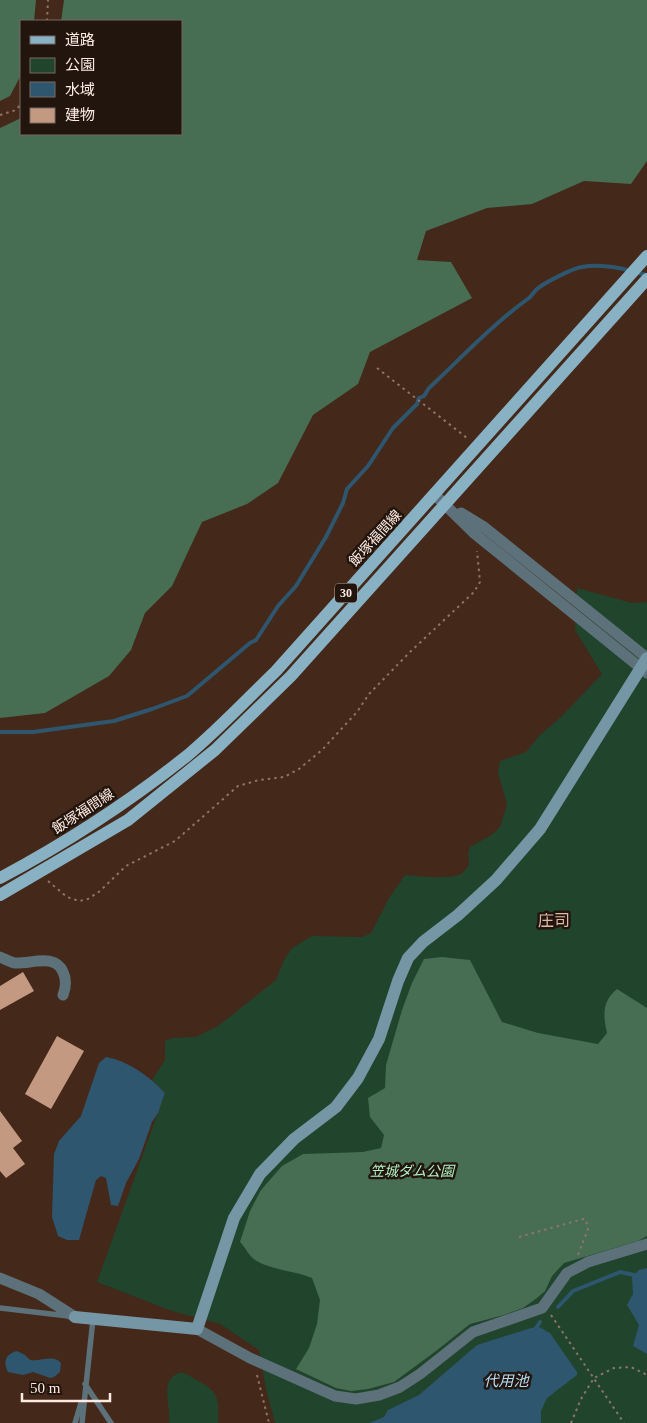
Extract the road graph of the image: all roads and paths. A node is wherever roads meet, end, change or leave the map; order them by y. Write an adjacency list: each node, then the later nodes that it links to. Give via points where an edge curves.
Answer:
1 (48, 0): 2 (path)
2 (46, 20)
3 (20, 105): 4 (path, via 16,110)
4 (0, 115)
5 (647, 256): 8 (main road, 飯塚福間線 / 30)
6 (647, 279): 10 (main road, 飯塚福間線 / 30)
7 (377, 368): 8 (path)
8 (477, 446): 9 (main road, 飯塚福間線 / 30)
9 (434, 494): 10 (street); 14 (main road, 飯塚福間線 / 30, via 276,671 189,754 78,834)
10 (446, 505): 11 (street); 12 (street, via 484,527); 13 (main road, 飯塚福間線 / 30, via 291,676 215,750 128,820)
11 (475, 534): 12 (street); 13 (path, via 480,582 474,592 411,651 322,750 299,769 284,777 238,786 175,841 126,866 88,899 67,897)
12 (645, 664): 26 (street, via 540,829 496,880 408,958 379,1039 358,1078 336,1106 294,1139 260,1174 234,1218)
13 (38, 873): 15 (main road, 飯塚福間線 / 30)
14 (0, 878)
15 (0, 895)
16 (0, 956): 17 (street, via 14,963 56,962 64,975 66,986)
17 (63, 995)
18 (518, 1237): 20 (path, via 576,1219 586,1220 588,1229)
19 (647, 1244): 20 (street, via 588,1262)
20 (571, 1271): 23 (street)
21 (0, 1278): 24 (street, via 39,1294)
22 (0, 1308): 24 (lane)
23 (542, 1308): 27 (street, via 473,1332 400,1387 356,1399 335,1396); 29 (path, via 556,1321)
24 (75, 1317): 25 (street)
25 (93, 1319): 26 (street); 30 (lane)
26 (197, 1328): 27 (street)
27 (250, 1358): 34 (path, via 260,1383)
28 (647, 1375): 29 (path, via 631,1367 614,1368)
29 (594, 1378): 35 (path); 36 (path)
30 (86, 1384): 31 (lane); 32 (lane); 33 (lane)
31 (76, 1423)
32 (82, 1423)
33 (111, 1423)
34 (269, 1423)
35 (571, 1423)
36 (624, 1423)

